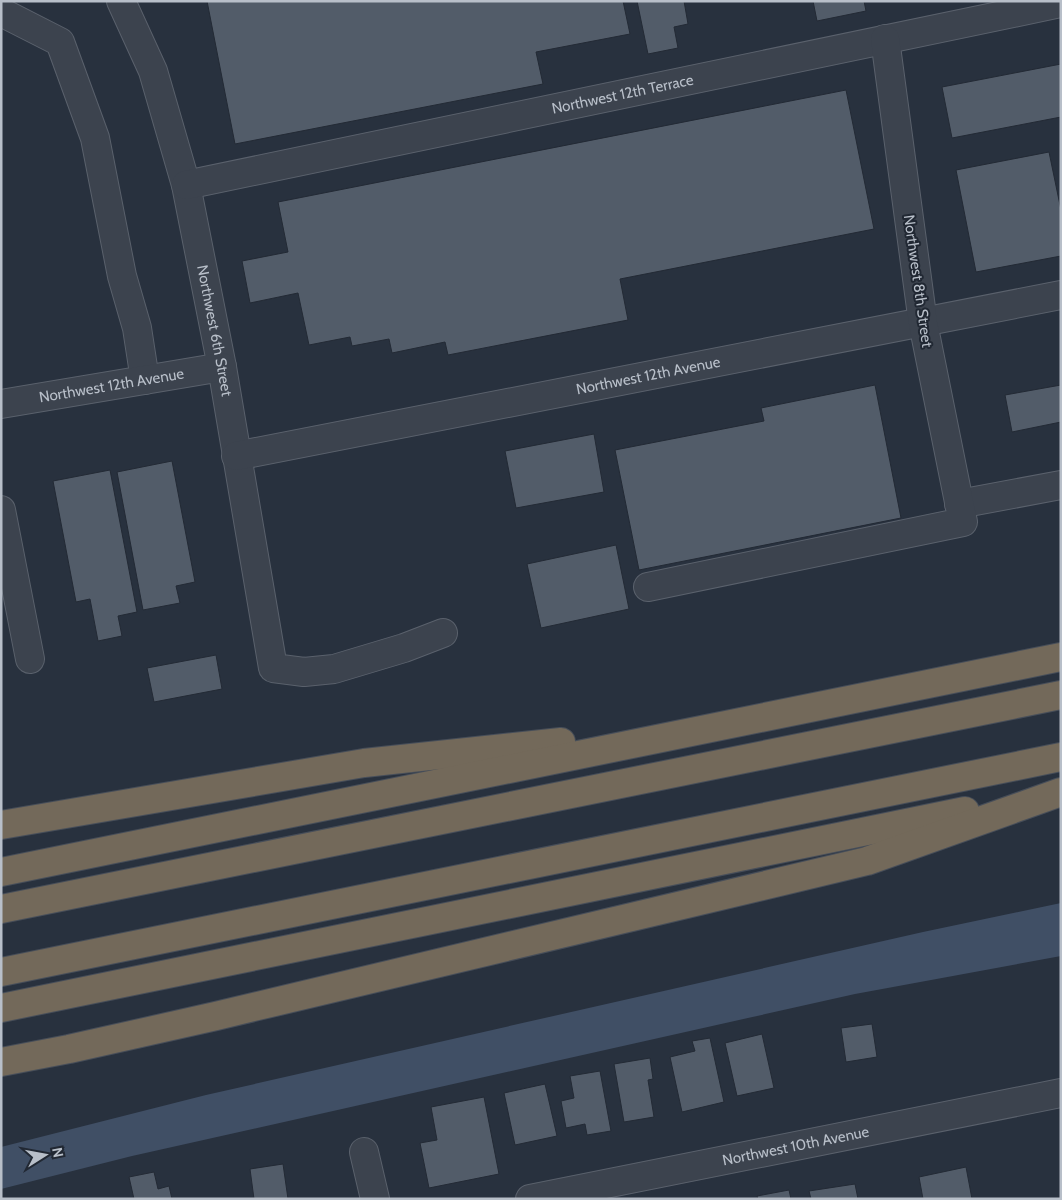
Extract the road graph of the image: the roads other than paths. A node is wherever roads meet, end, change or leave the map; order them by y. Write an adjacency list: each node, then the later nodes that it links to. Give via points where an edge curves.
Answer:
1 (121, 1): 5 (street, Northwest 6th Street, via 153,71)
2 (1061, 3): 4 (street, Northwest 12th Terrace)
3 (1, 12): 9 (street, via 60,42 95,138)
4 (885, 39): 5 (street, Northwest 12th Terrace); 7 (street, Northwest 8th Street)
5 (186, 186): 8 (street, Northwest 6th Street)
6 (1061, 295): 7 (street, Northwest 12th Avenue)
7 (923, 323): 11 (street, Northwest 12th Avenue); 14 (street, Northwest 8th Street)
8 (222, 367): 9 (street, Northwest 12th Avenue); 11 (street, Northwest 6th Street)
9 (146, 380): 10 (street, Northwest 12th Avenue)
10 (1, 404)
11 (236, 456): 16 (street, Northwest 6th Street, via 273,668 304,672 334,669 404,648)
12 (1061, 485): 14 (street)
13 (1, 510): 18 (street)
14 (961, 513): 15 (street)
15 (648, 587)
16 (443, 632)
17 (1061, 657): 20 (highway)
18 (30, 659)
19 (1061, 695): 25 (highway)
20 (732, 724): 23 (highway, via 364,764); 24 (highway)
21 (1061, 757): 26 (highway)
22 (1061, 792): 27 (highway); 28 (highway, via 867,861 216,1016)
23 (1, 824)
24 (1, 872)
25 (1, 909)
26 (1, 972)
27 (1, 1008)
28 (1, 1062)
29 (1061, 1092): 32 (street, Northwest 10th Avenue)
30 (364, 1152): 31 (street)
31 (375, 1199)
32 (530, 1199)

